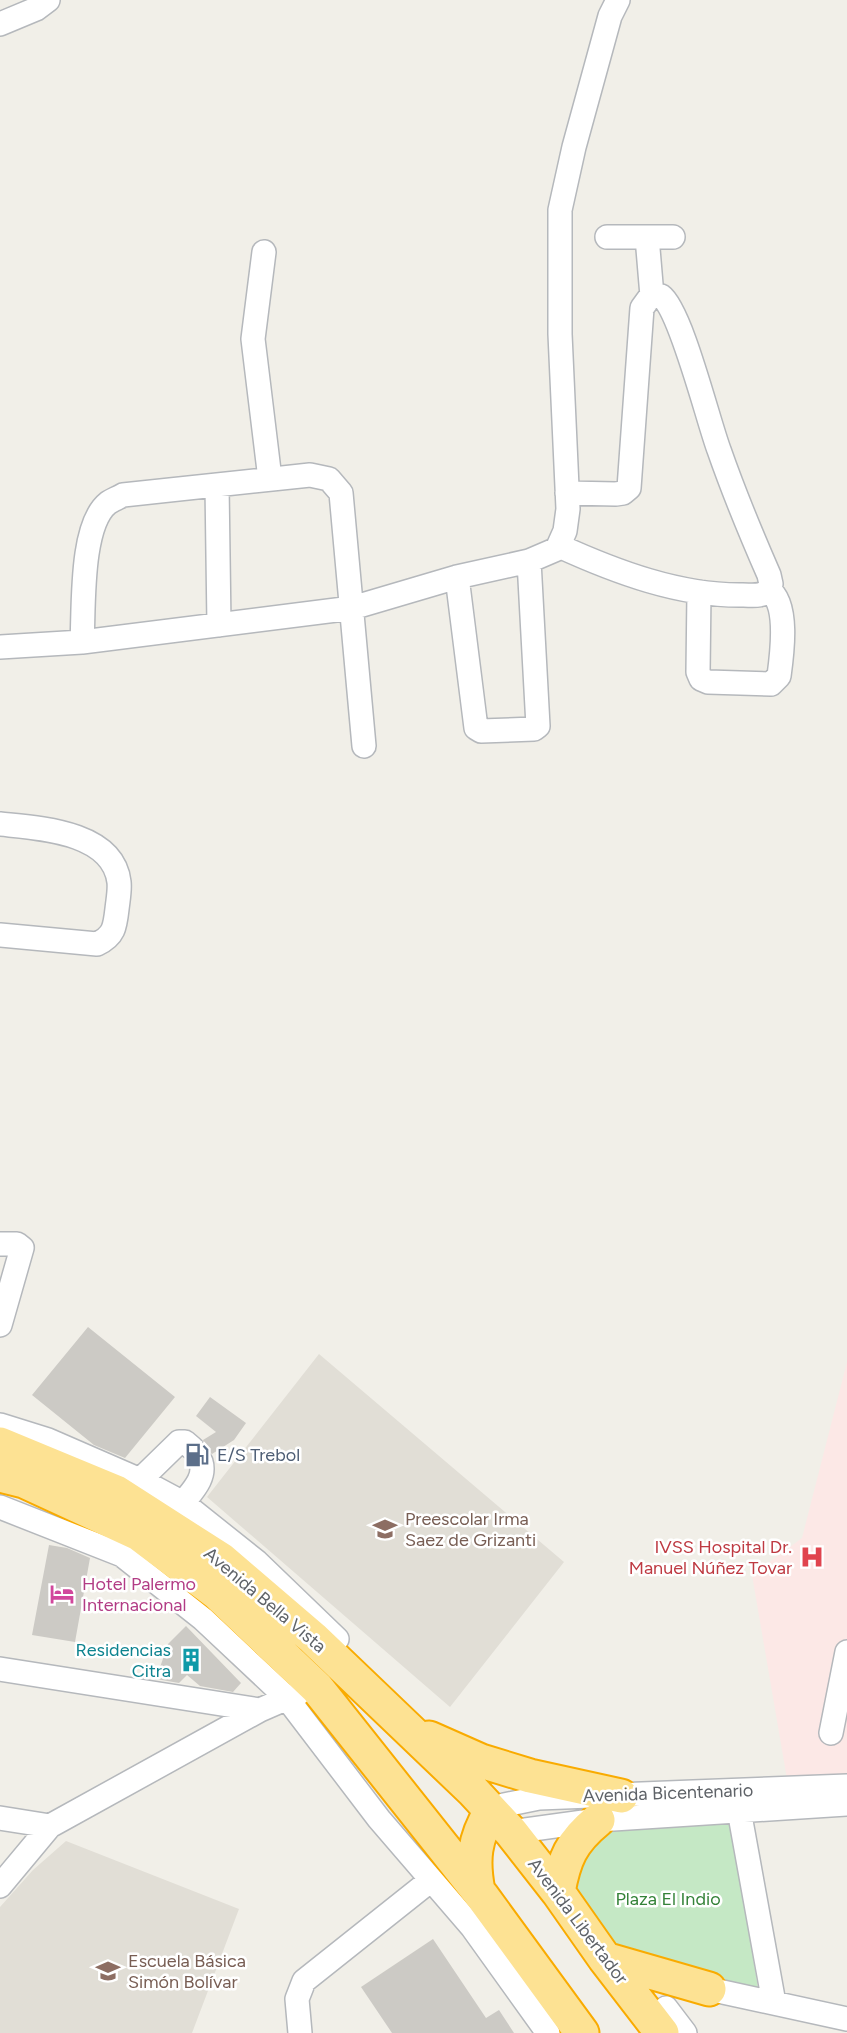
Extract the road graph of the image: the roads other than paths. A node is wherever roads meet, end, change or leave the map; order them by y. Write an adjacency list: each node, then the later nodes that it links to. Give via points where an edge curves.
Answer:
1 (48, 0): 3 (street)
2 (618, 0): 11 (street, via 560,210)
3 (0, 24)
4 (607, 237): 5 (street)
5 (647, 237): 6 (street); 8 (street)
6 (673, 237)
7 (264, 252): 9 (street, via 253,339)
8 (652, 296): 11 (street, via 642,308 629,488 616,494); 15 (street, via 668,302 681,332 717,447 769,575)
9 (270, 479): 10 (street); 17 (street, via 310,475 329,479 341,493)
10 (217, 485): 18 (street); 19 (street, via 123,495 107,503 93,524 88,544)
11 (567, 493): 12 (street, via 565,531)
12 (559, 546): 13 (street); 16 (street, via 617,570)
13 (529, 561): 14 (street); 14 (street, via 538,726 534,729 476,728)
14 (457, 577): 17 (street)
15 (769, 590): 16 (street, via 763,595 731,596); 16 (street, via 778,598 782,612 779,676 771,684 701,679)
16 (699, 592)
17 (352, 608): 18 (street); 21 (street)
18 (219, 625): 19 (street)
19 (82, 642): 20 (street)
20 (0, 647)
21 (365, 746)
22 (0, 824): 23 (street, via 74,835 108,857 120,882 114,930 97,944)
23 (0, 934)
24 (0, 1244): 25 (street, via 22,1248)
25 (0, 1325)
26 (0, 1425): 29 (street)
27 (0, 1444): 36 (highway, Avenida Bella Vista, via 116,1492 222,1560 313,1638)
28 (0, 1475): 35 (highway, Avenida Bella Vista, via 24,1481 139,1534 217,1592)
29 (141, 1480): 30 (street); 30 (street, via 179,1442 185,1442 204,1469)
30 (183, 1503): 36 (street, via 257,1562 355,1657)
31 (0, 1507): 35 (street, via 122,1555)
32 (847, 1652): 34 (street)
33 (0, 1669): 37 (street)
34 (844, 1686): 39 (street)
35 (302, 1692): 37 (street); 48 (highway, Avenida Bella Vista); 49 (street, via 379,1819)
36 (379, 1703): 38 (highway, Avenida Bella Vista)
37 (260, 1710): 46 (street)
38 (408, 1729): 41 (highway, via 481,1761); 47 (highway, Avenida Bella Vista)
39 (831, 1733)
40 (847, 1786): 41 (street, Avenida Bicentenario)
41 (621, 1796): 47 (street, Avenida Bicentenario, via 539,1798 504,1805)
42 (847, 1804): 43 (street, Avenida Bicentenario)
43 (739, 1810): 45 (street, Avenida Bicentenario); 56 (street)
44 (0, 1818): 46 (street)
45 (598, 1820): 47 (street, Avenida Bicentenario); 52 (highway, via 564,1863)
46 (50, 1826): 50 (street)
47 (498, 1827): 48 (highway, via 476,1814 467,1827); 51 (highway, via 473,1868); 51 (highway, via 514,1855 495,1862 484,1873); 52 (highway, Avenida Libertador)
48 (442, 1845): 51 (highway)
49 (431, 1880): 59 (street, via 472,1927); 60 (street, via 304,1981 297,1999)
50 (0, 1886)
51 (478, 1891): 55 (highway)
52 (558, 1892): 53 (highway, Avenida Libertador)
53 (605, 1959): 54 (highway); 58 (highway, Avenida Libertador)
54 (709, 1989): 56 (street); 58 (highway, via 679,1993)
55 (552, 1992): 59 (highway); 61 (highway)
56 (774, 2003): 57 (street)
57 (847, 2020)
58 (670, 2027)
59 (546, 2029)
60 (300, 2033)
61 (582, 2033)

